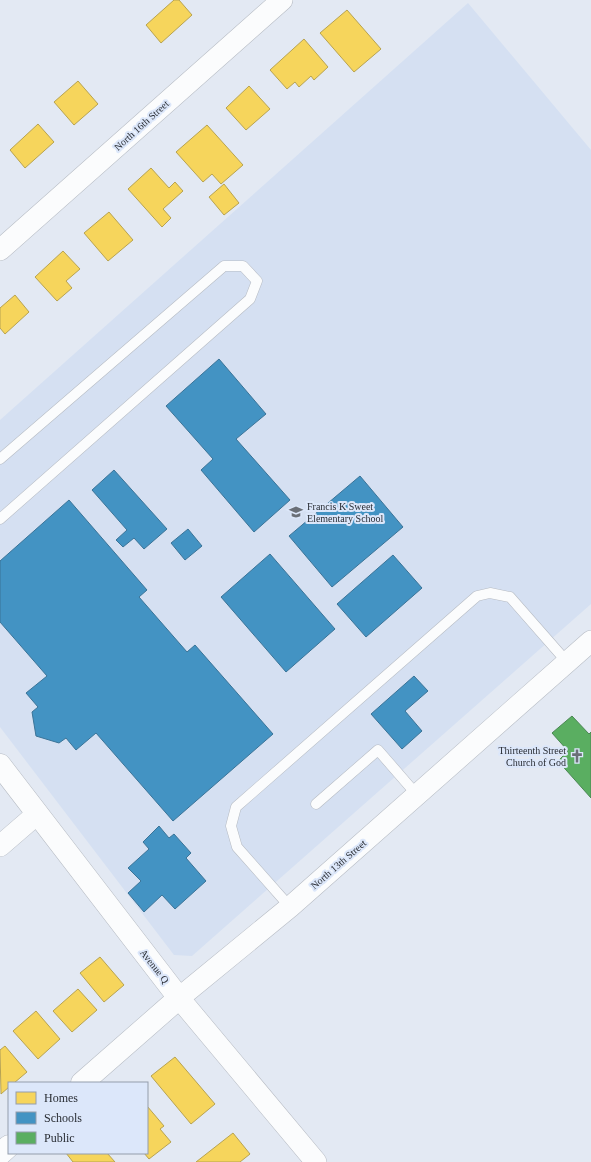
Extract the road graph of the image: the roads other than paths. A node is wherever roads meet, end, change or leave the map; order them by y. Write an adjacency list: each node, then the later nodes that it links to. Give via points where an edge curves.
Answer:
1 (282, 0): 2 (street, North 16th Street)
2 (0, 250)
3 (0, 459): 4 (lane, via 224,266 243,266 257,281 250,299)
4 (0, 519)
5 (591, 641): 6 (street, North 13th Street)
6 (567, 662): 8 (street, North 13th Street); 12 (lane, via 510,597 490,593 477,596 236,807 231,826 237,847)
7 (0, 765): 10 (street, Avenue Q)
8 (417, 795): 9 (lane, via 378,750); 12 (street, North 13th Street)
9 (316, 804)
10 (37, 814): 11 (street); 13 (street, Avenue Q)
11 (0, 846)
12 (290, 907): 13 (street, North 13th Street)
13 (179, 998): 14 (street, North 13th Street); 17 (street, Avenue Q)
14 (83, 1082)
15 (8, 1147): 16 (street)
16 (0, 1154)
17 (316, 1162)

